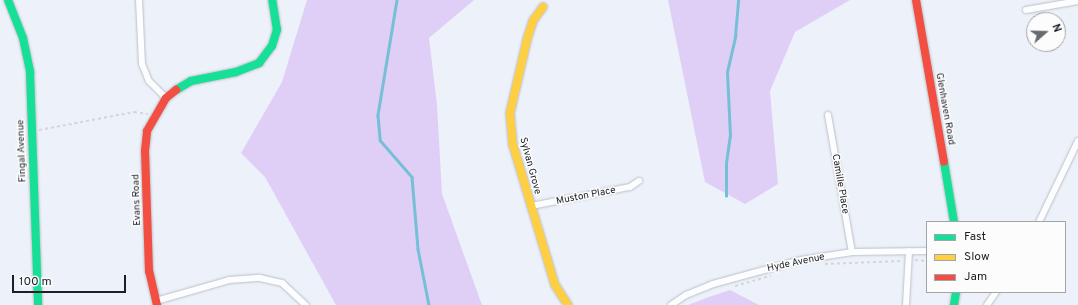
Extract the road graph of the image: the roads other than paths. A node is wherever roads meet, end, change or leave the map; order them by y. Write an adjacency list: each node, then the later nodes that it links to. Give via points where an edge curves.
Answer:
1 (8, 0): 21 (street, Fingal Avenue, via 23,38 30,72)
2 (138, 0): 8 (street, via 142,64 149,82)
3 (272, 0): 8 (street, via 277,30 272,46 259,63 236,72 191,81)
4 (916, 0): 13 (street, Glenhaven Road)
5 (1078, 1): 7 (street)
6 (543, 7): 12 (street, Sylvan Grove, via 533,21 526,40 510,114 513,145)
7 (1026, 10)
8 (166, 98): 20 (street, Evans Road, via 147,131 145,151 149,271)
9 (828, 116): 17 (street, Camille Place)
10 (1078, 141): 14 (street)
11 (639, 181): 12 (street, Muston Place, via 630,187)
12 (531, 206): 23 (street, Sylvan Grove, via 555,286)
13 (954, 221)
14 (1039, 221)
15 (909, 251): 16 (street, Hyde Avenue); 17 (street, Hyde Avenue); 25 (street)
16 (926, 251)
17 (852, 252): 24 (street, Hyde Avenue, via 801,260 713,284 686,295)
18 (956, 293): 26 (street)
19 (995, 293): 27 (street)
20 (157, 303): 22 (street, via 229,280 260,278 282,283)
21 (38, 305)
22 (306, 305)
23 (568, 305)
24 (671, 305)
25 (906, 305)
26 (954, 305)
27 (987, 305)

